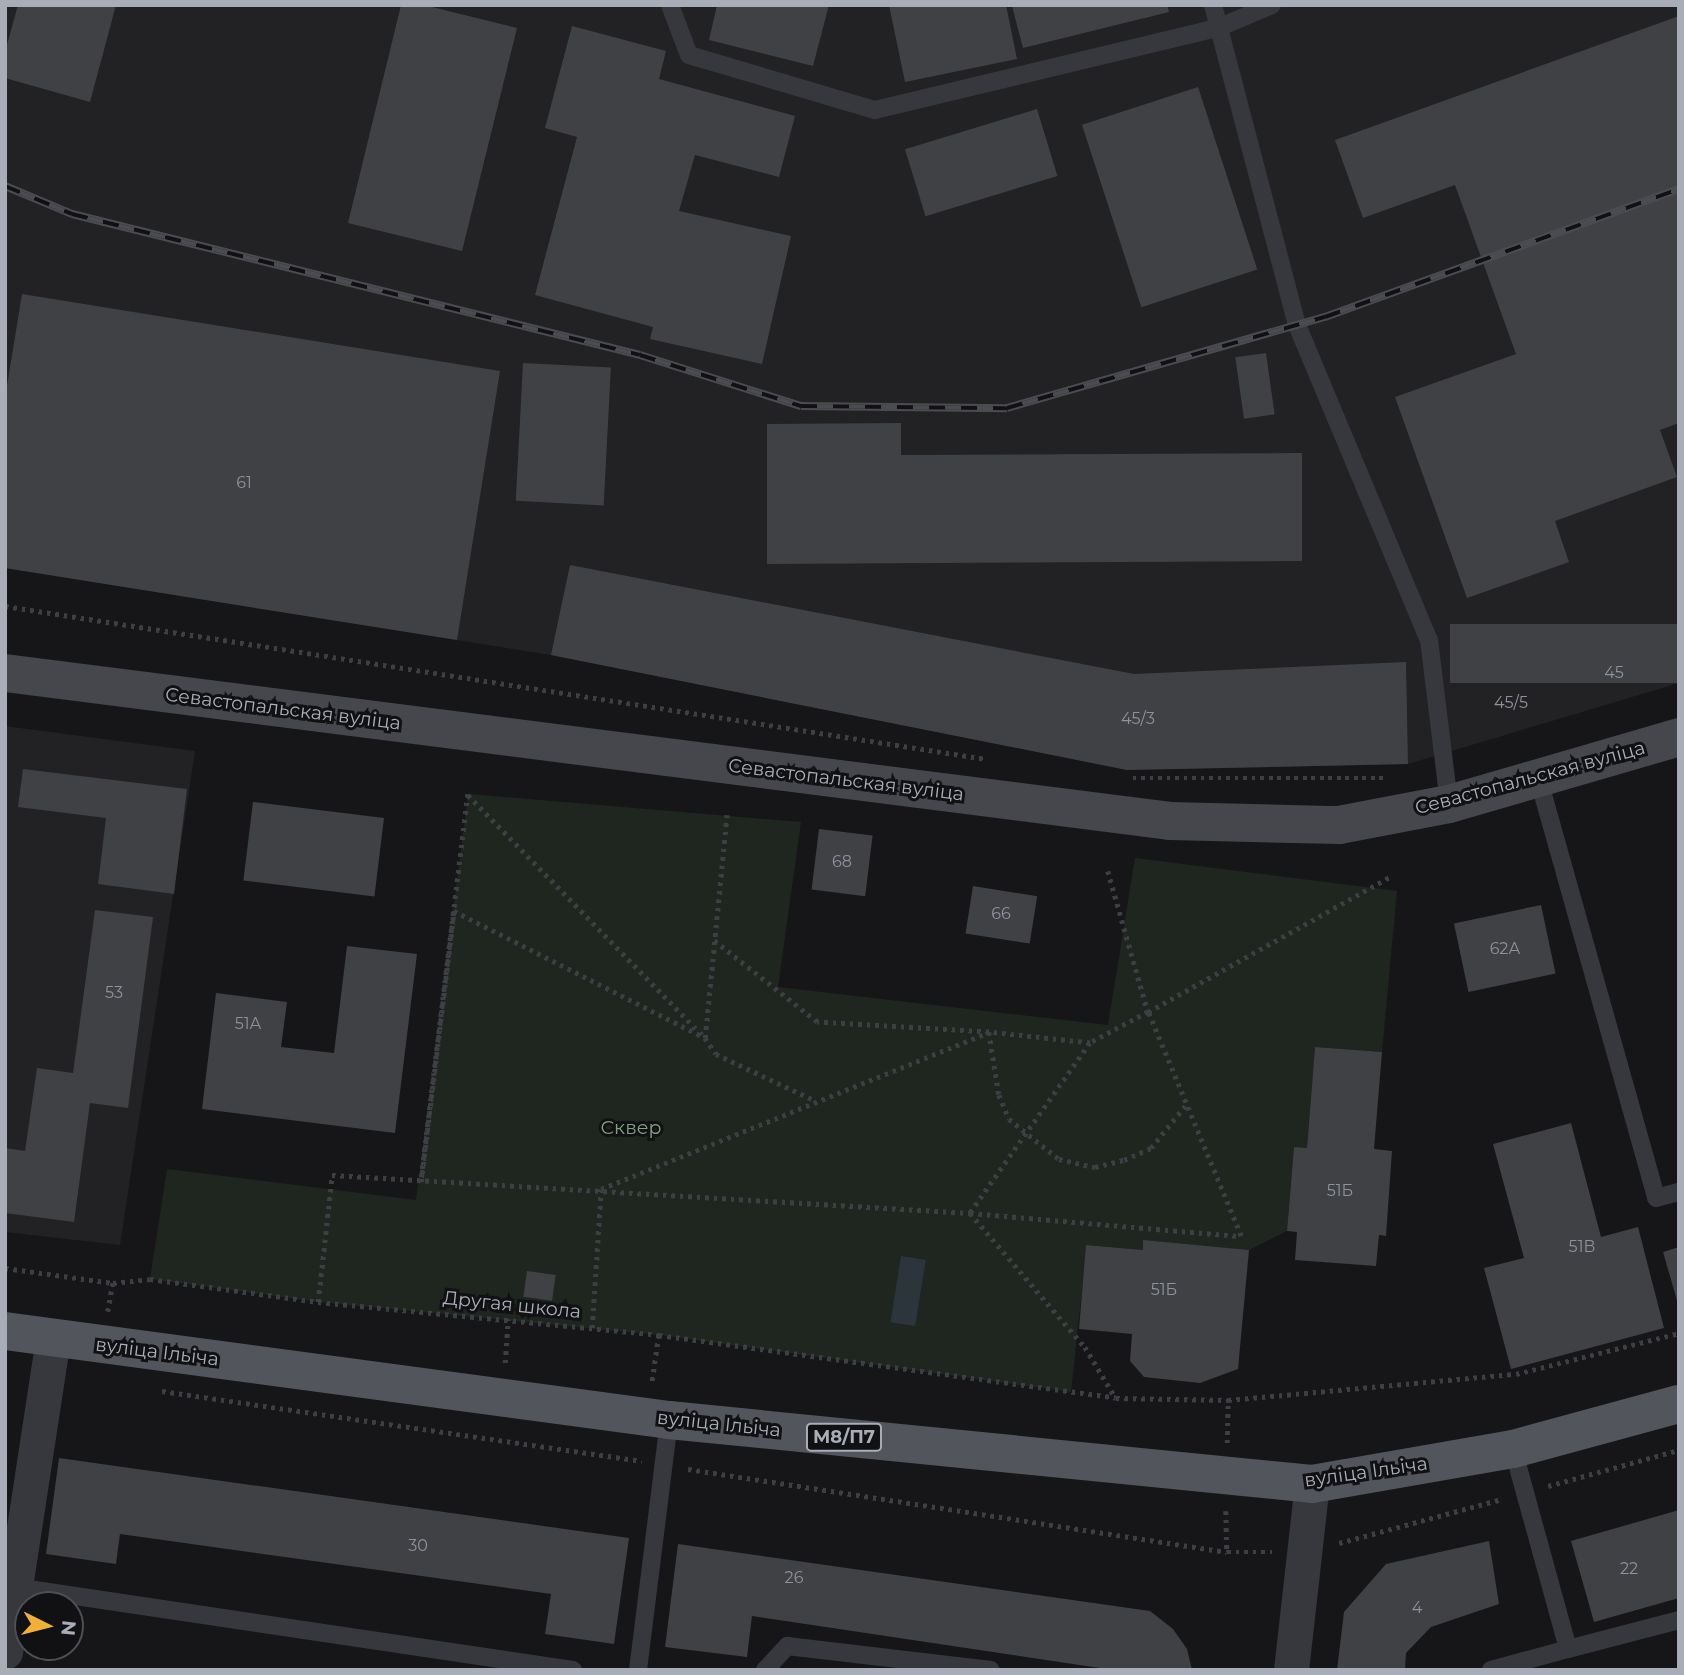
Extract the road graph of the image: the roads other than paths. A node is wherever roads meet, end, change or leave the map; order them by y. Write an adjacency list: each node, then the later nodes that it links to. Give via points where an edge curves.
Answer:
1 (670, 5): 4 (lane, via 689,55 875,110)
2 (1213, 5): 4 (lane)
3 (1272, 5): 4 (lane)
4 (1220, 27): 8 (lane, via 1297,325 1429,640)
5 (5, 673): 8 (street, Севастопальская вуліца, via 1170,821 1339,825)
6 (1679, 737): 7 (street, Севастопальская вуліца)
7 (1538, 777): 8 (street, Севастопальская вуліца); 9 (lane, via 1656,1198)
8 (1449, 804)
9 (1679, 1192)
10 (5, 1331): 11 (main road, вуліца Ільіча / М8/П7)
11 (52, 1338): 13 (main road, вуліца Ільіча / М8/П7); 16 (street)
12 (1679, 1404): 14 (main road, вуліца Ільіча / М8/П7)
13 (669, 1420): 15 (main road, вуліца Ільіча / М8/П7); 22 (lane)
14 (1513, 1449): 15 (main road, вуліца Ільіча / М8/П7); 19 (lane)
15 (1312, 1484): 25 (street)
16 (14, 1532): 17 (street)
17 (15, 1587): 20 (street); 21 (lane)
18 (1679, 1620): 19 (lane)
19 (1568, 1649): 26 (lane)
20 (5, 1653)
21 (573, 1670)
22 (638, 1670)
23 (765, 1670): 24 (lane, via 787,1646)
24 (991, 1670)
25 (1291, 1670)
26 (1491, 1670)

